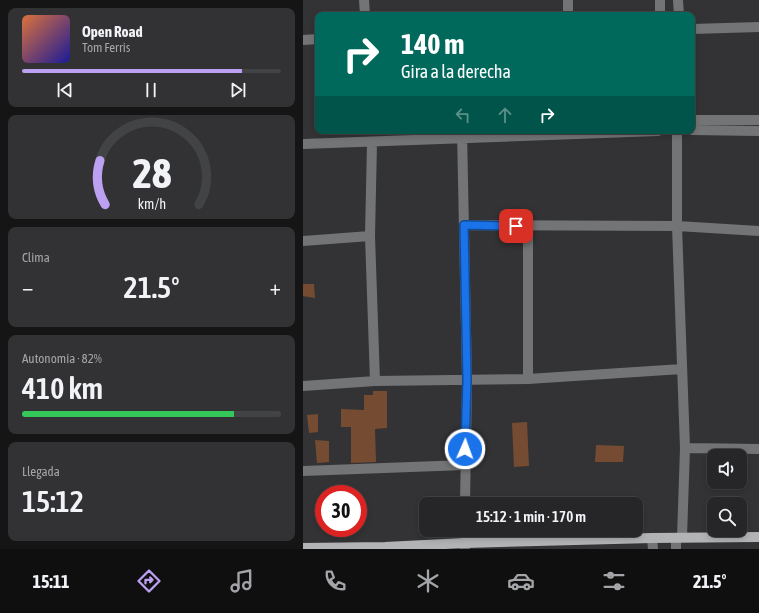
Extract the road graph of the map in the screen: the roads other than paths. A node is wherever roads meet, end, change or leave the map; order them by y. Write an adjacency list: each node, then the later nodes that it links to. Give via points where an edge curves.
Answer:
1 (364, 0): 5 (street)
2 (568, 0): 6 (street)
3 (660, 0): 7 (street)
4 (678, 0): 8 (street)
5 (365, 12)
6 (568, 12)
7 (660, 12)
8 (679, 12)
9 (759, 28): 10 (street)
10 (695, 29)
11 (315, 39): 12 (street)
12 (303, 40)
13 (695, 120): 14 (street)
14 (759, 120)
15 (695, 130): 16 (street)
16 (759, 131)
17 (462, 134): 19 (street); 21 (street)
18 (677, 134): 23 (street)
19 (371, 142): 20 (street); 25 (street)
20 (303, 144)
21 (464, 225): 22 (street); 29 (street)
22 (528, 226): 23 (street); 28 (street)
23 (677, 226): 24 (street); 27 (street)
24 (759, 231)
25 (370, 236): 26 (street); 30 (street)
26 (303, 240)
27 (682, 369): 28 (street); 32 (street)
28 (528, 379): 29 (street)
29 (467, 380): 30 (street); 34 (street)
30 (375, 381): 31 (street)
31 (303, 386)
32 (685, 448): 33 (street); 39 (street)
33 (759, 449)
34 (465, 465): 35 (street); 36 (street)
35 (303, 471)
36 (465, 497)
37 (759, 537): 39 (main road)
38 (652, 538): 39 (main road); 40 (main road); 44 (street)
39 (679, 538): 45 (street)
40 (465, 546): 43 (main road)
41 (303, 548): 42 (main road)
42 (326, 548): 43 (main road)
43 (385, 548)
44 (653, 549)
45 (676, 549)

